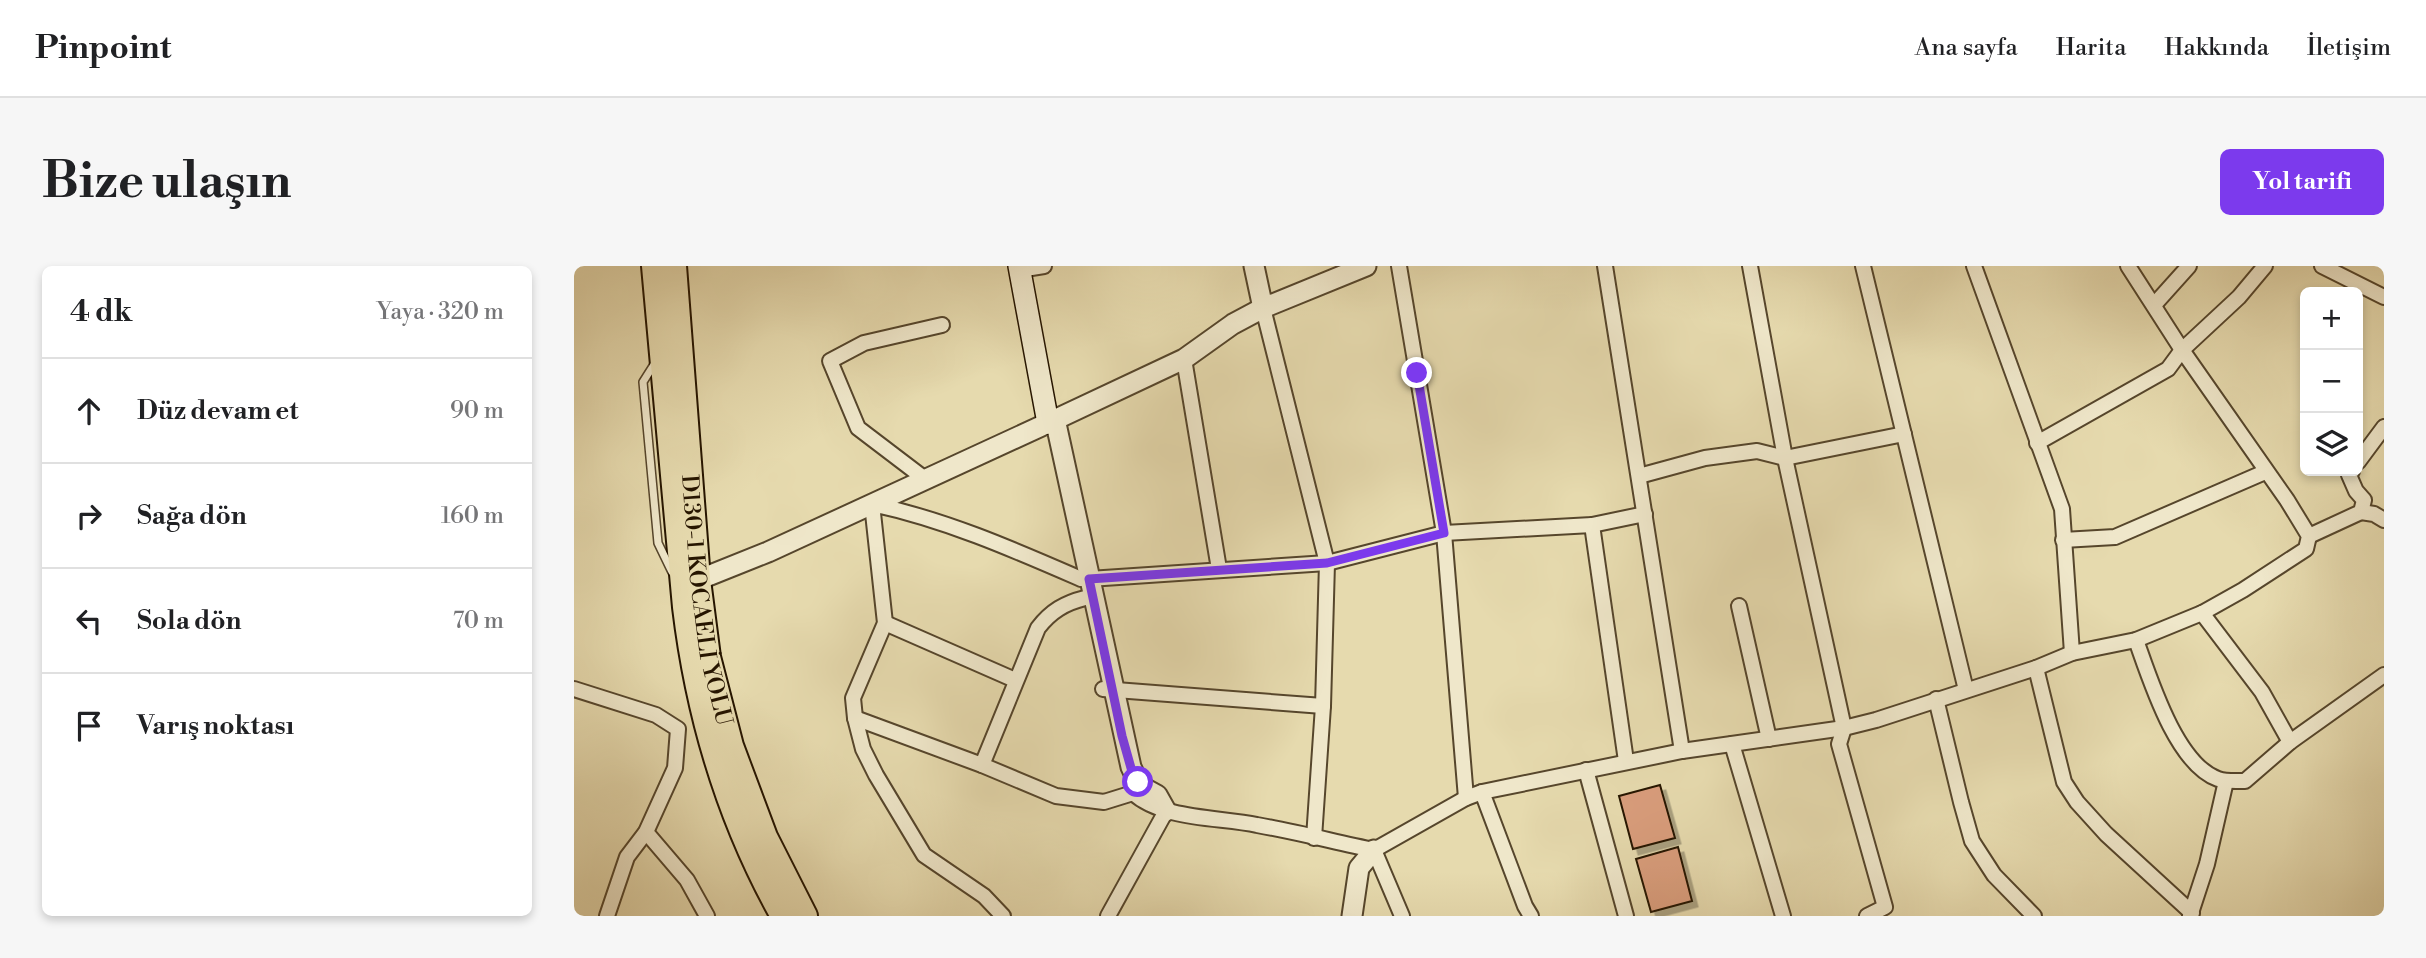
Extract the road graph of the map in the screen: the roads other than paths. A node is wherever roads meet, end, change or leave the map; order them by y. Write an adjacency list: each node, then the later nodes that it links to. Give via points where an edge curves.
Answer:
1 (654, 266): 42 (highway)
2 (674, 266): 42 (highway, D130-1 KOCAELİ YOLU)
3 (1254, 266): 17 (street)
4 (1366, 266): 17 (street)
5 (1399, 266): 36 (street)
6 (1605, 266): 28 (street)
7 (1750, 266): 26 (street)
8 (1863, 266): 23 (street)
9 (1974, 266): 24 (street)
10 (2128, 266): 16 (street)
11 (2189, 266): 16 (street)
12 (2265, 266): 19 (street)
13 (2322, 266): 15 (street)
14 (1028, 267): 21 (main road)
15 (2384, 298)
16 (2154, 305): 19 (street)
17 (1264, 308): 20 (street); 39 (street)
18 (942, 326): 30 (street, via 864,343 831,361 858,428)
19 (2182, 350): 24 (street, via 2168,369); 27 (street)
20 (1184, 359): 21 (street); 40 (street)
21 (1051, 421): 30 (street); 41 (street)
22 (2384, 427): 25 (street)
23 (1904, 434): 26 (street); 53 (street)
24 (2037, 443): 38 (street, via 2062,509)
25 (2363, 455)
26 (1785, 458): 28 (street, via 1756,451 1705,458); 57 (street)
27 (2265, 472): 37 (street); 38 (street, via 2115,537)
28 (1639, 476): 33 (street)
29 (2349, 476): 32 (street, via 2364,500)
30 (925, 479): 31 (street)
31 (872, 504): 41 (street, via 978,535); 42 (street); 45 (street)
32 (2361, 512): 34 (street); 37 (street)
33 (1645, 514): 35 (street); 61 (street)
34 (2384, 520)
35 (1592, 525): 36 (street); 62 (street)
36 (1444, 533): 39 (street); 68 (street)
37 (2309, 536): 44 (street, via 2306,549)
38 (2063, 540): 47 (street)
39 (1327, 563): 40 (street); 55 (street)
40 (1219, 569): 41 (street)
41 (1085, 585): 50 (street, via 1038,628); 52 (street)
42 (691, 587): 77 (highway, via 691,657 713,754 764,883); 78 (highway, D130-1 KOCAELİ YOLU, via 731,746 765,837)
43 (1739, 606): 58 (street)
44 (2202, 613): 46 (street); 59 (street, via 2262,692)
45 (885, 623): 50 (street); 56 (street, via 853,698)
46 (2136, 640): 47 (street); 65 (street, via 2179,742 2191,760)
47 (2072, 653): 48 (street)
48 (2036, 668): 53 (street); 74 (street, via 2064,782 2106,834)
49 (2384, 675): 59 (street)
50 (1015, 680): 63 (street)
51 (574, 689): 70 (street, via 656,715 678,729 674,768)
52 (1109, 689): 55 (street); 67 (street, via 1122,774); 69 (street, via 1131,768)
53 (1966, 690): 54 (street)
54 (1936, 699): 57 (street); 87 (street, via 1972,841 1994,874)
55 (1323, 706): 71 (street)
56 (855, 718): 63 (street); 79 (street, via 876,775 924,855 984,896)
57 (1843, 728): 58 (street); 73 (street, via 1839,744)
58 (1769, 738): 60 (street)
59 (2290, 742): 65 (street, via 2245,781)
60 (1732, 744): 61 (street); 85 (street)
61 (1682, 751): 62 (street)
62 (1626, 761): 64 (street)
63 (982, 765): 67 (street, via 1056,796 1104,802)
64 (1586, 770): 66 (street); 84 (street)
65 (2226, 781): 74 (street)
66 (1482, 792): 68 (street); 83 (street)
67 (1133, 793): 69 (street)
68 (1466, 798): 72 (street)
69 (1166, 811): 71 (street); 80 (street)
70 (646, 832): 75 (street, via 627,857); 76 (street, via 687,880)
71 (1314, 838): 72 (street)
72 (1374, 850): 81 (street, via 1359,868); 82 (street)
73 (1889, 912): 86 (street)
74 (2191, 915)
75 (607, 916)
76 (707, 916)
77 (783, 916)
78 (805, 916)
79 (1003, 916)
80 (1108, 916)
81 (1352, 916)
82 (1402, 916)
83 (1531, 916)
84 (1626, 916)
85 (1783, 916)
86 (1867, 916)
87 (2034, 916)

